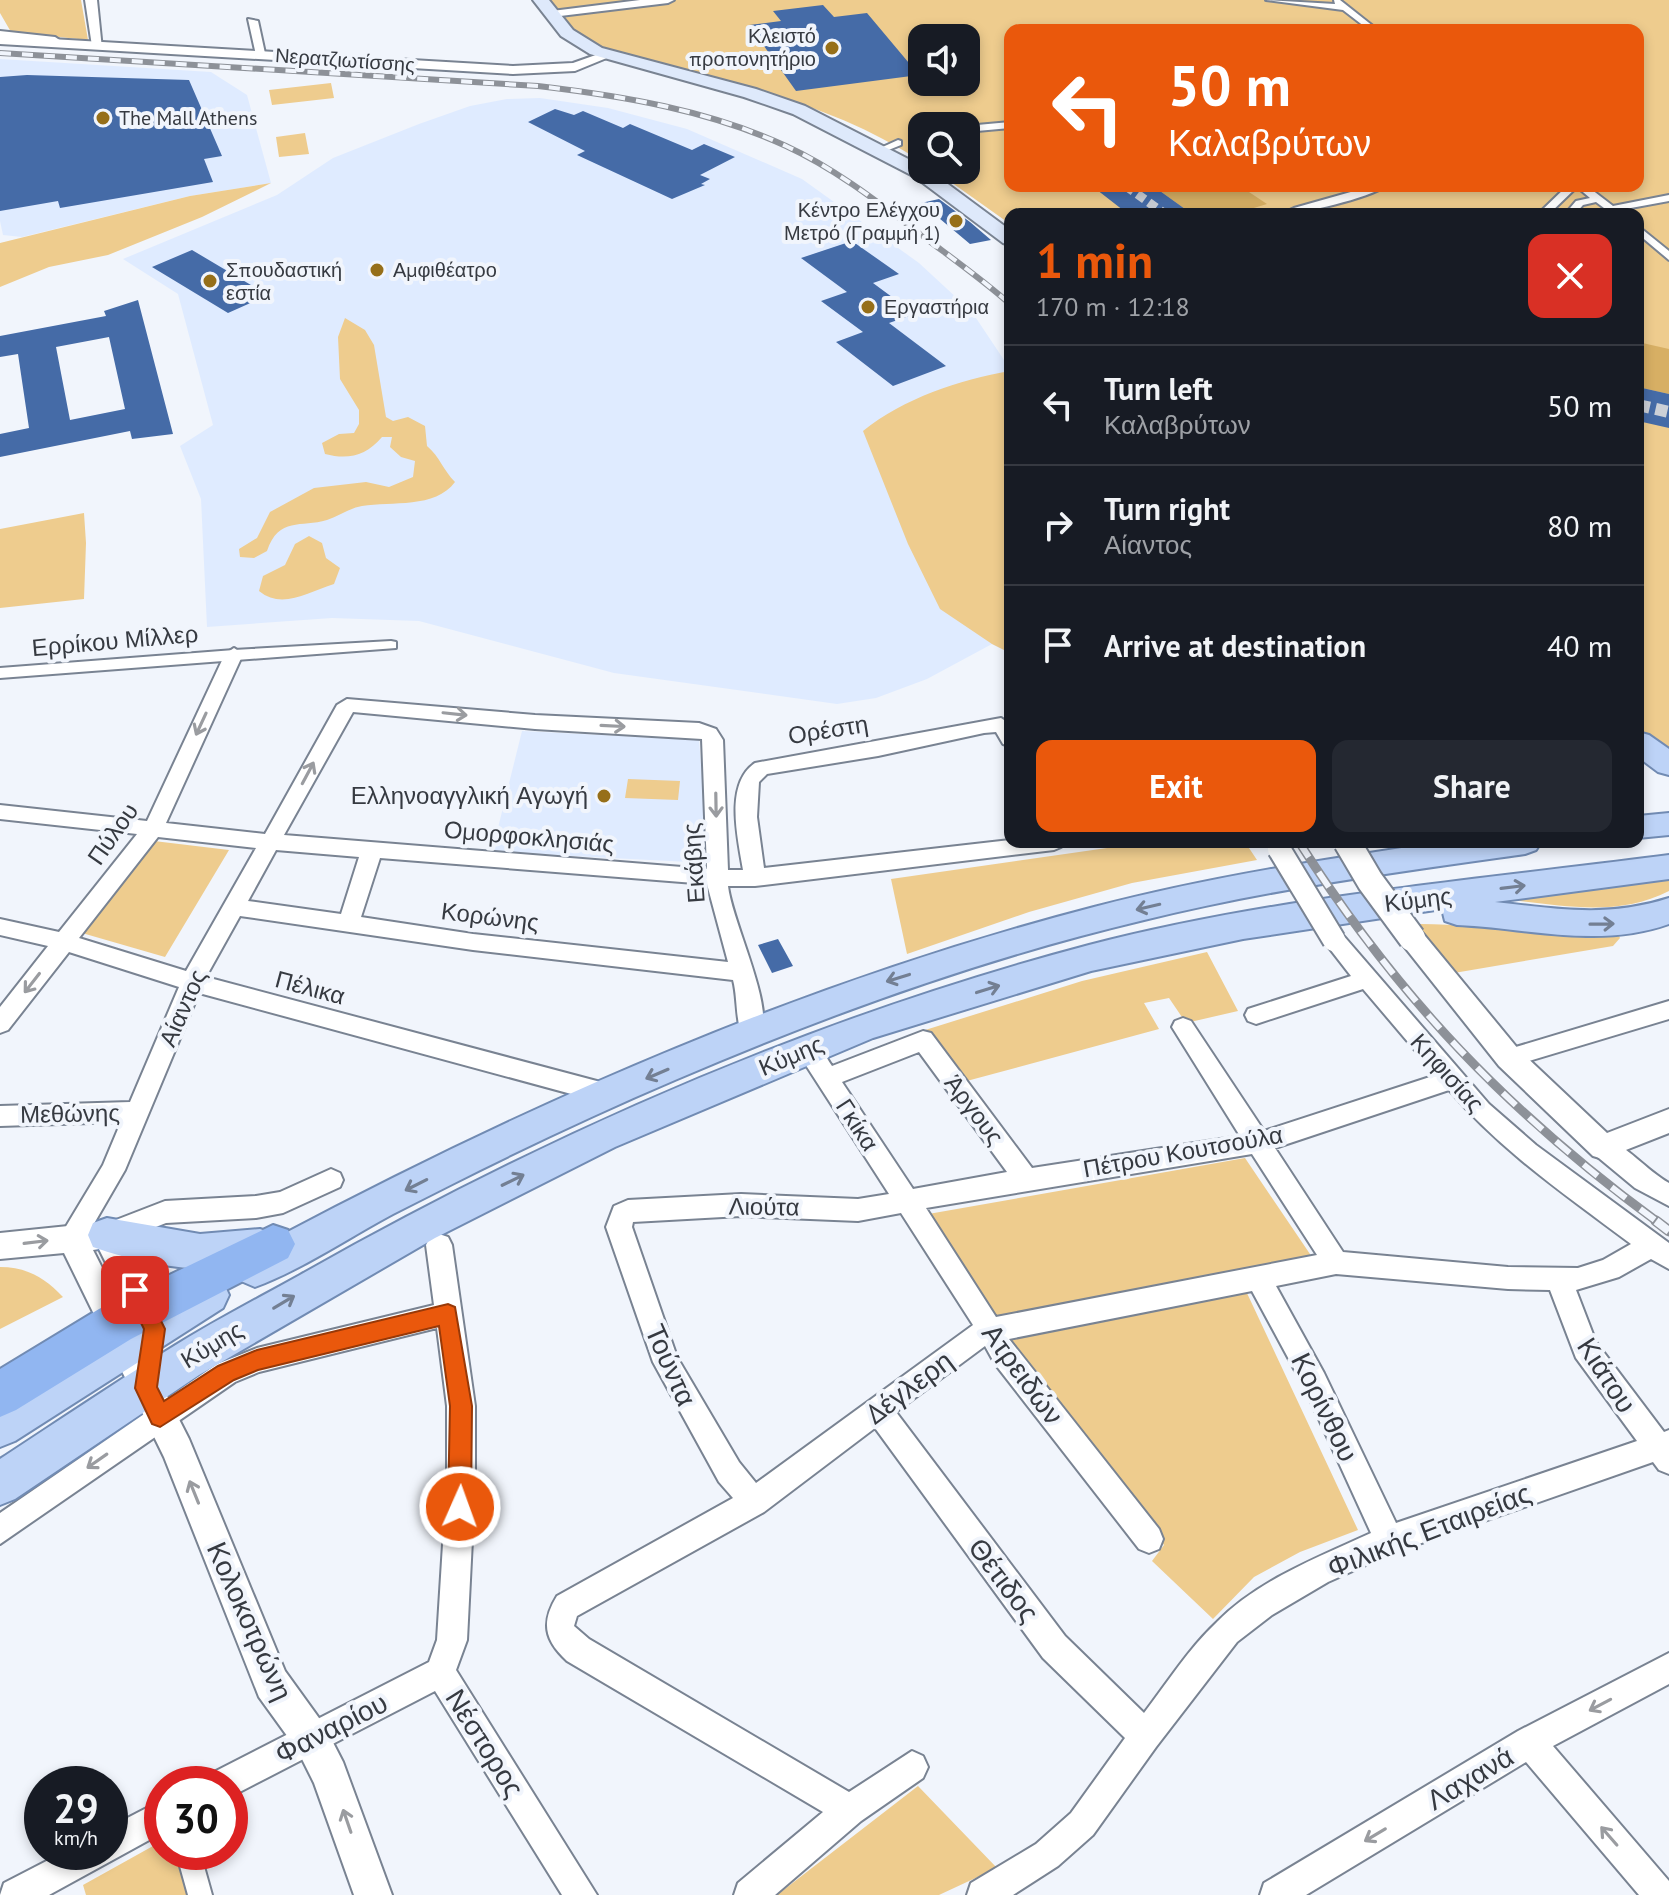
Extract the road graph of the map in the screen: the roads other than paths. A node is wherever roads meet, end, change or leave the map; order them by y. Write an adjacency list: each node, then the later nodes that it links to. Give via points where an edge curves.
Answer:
1 (91, 0): 12 (street)
2 (668, 0): 8 (street)
3 (1270, 0): 7 (street)
4 (1312, 0): 5 (street)
5 (1319, 0)
6 (1334, 0): 7 (street)
7 (1345, 8): 10 (street)
8 (549, 17): 15 (main road, Νερατζιωτίσσης); 15 (main road); 16 (main road, via 568,51)
9 (252, 21): 14 (street)
10 (1366, 24)
11 (0, 37): 12 (street, Νερατζιωτίσσης); 13 (street, Νερατζιωτίσσης)
12 (98, 46): 13 (street, Νερατζιωτίσσης)
13 (132, 50): 14 (street, Νερατζιωτίσσης)
14 (262, 55): 16 (street, Νερατζιωτίσσης, via 513,70)
15 (599, 58): 16 (street, Νερατζιωτίσσης, via 575,67); 31 (main road, Νερατζιωτίσσης, via 750,93 889,147)
16 (563, 64)
17 (1004, 126): 18 (street)
18 (980, 128)
19 (1336, 192): 25 (street)
20 (1366, 192): 25 (street)
21 (1567, 192): 27 (street)
22 (1589, 192): 24 (street)
23 (1669, 198): 30 (street)
24 (1598, 199): 28 (street); 29 (street)
25 (1326, 200): 26 (street)
26 (1303, 208)
27 (1549, 208)
28 (1575, 208)
29 (1610, 208)
30 (1630, 208)
31 (1004, 234)
32 (1644, 234): 33 (street)
33 (1669, 257)
34 (391, 645): 35 (street, Ερρίκου Μίλλερ)
35 (234, 654): 36 (street, Ερρίκου Μίλλερ); 46 (street, Πύλου, one-way to 46)
36 (0, 673)
37 (1004, 730): 56 (street, Ορέστη, via 1001,725 984,726 753,773 749,851)
38 (709, 734): 47 (street, Αίαντος, one-way to 38, via 341,711 352,704); 55 (street, Εκάβης, one-way to 55, via 715,767)
39 (1644, 746): 40 (main road)
40 (1669, 764)
41 (1669, 811): 43 (main road)
42 (0, 812): 46 (street, Ομορφοκλησιάς)
43 (1644, 813)
44 (1669, 824): 45 (main road)
45 (1644, 826)
46 (154, 827): 47 (street, Ομορφοκλησιάς); 62 (street, Πύλου)
47 (272, 842): 52 (street, Ομορφοκλησιάς); 57 (street, Αίαντος)
48 (1004, 848): 56 (street, Ομορφοκλησιάς)
49 (1340, 848): 53 (main road)
50 (1351, 848): 71 (street, bridge, via 1412,938)
51 (1413, 848): 53 (main road, Κύμης)
52 (372, 850): 55 (street, Ομορφοκλησιάς); 59 (street)
53 (1282, 855): 60 (street, Κηφισίας, bridge); 70 (main road, Κύμης, one-way to 70, via 863,990)
54 (1669, 867): 60 (main road, Κύμης, one-way to 54)
55 (717, 877): 56 (street, Ομορφοκλησιάς); 63 (street, Εκάβης)
56 (755, 878)
57 (233, 907): 59 (street, Κορώνης); 64 (street, Αίαντος)
58 (1669, 911): 60 (main road, one-way to 58, via 1496,912 1605,924 1635,922)
59 (348, 925): 63 (street, Κορώνης)
60 (1329, 926): 65 (street, Κηφισίας); 72 (main road, Κύμης, one-way to 60, via 863,1027 1091,958)
61 (0, 927): 62 (street, Πέλικα)
62 (65, 942): 64 (street, Πέλικα); 68 (street, Πύλου, one-way to 68)
63 (742, 972): 70 (street, Εκάβης)
64 (193, 980): 74 (street, Πέλικα); 75 (street, Αίαντος)
65 (1365, 980): 67 (street); 73 (street, Κηφισίας)
66 (1669, 1010): 71 (street)
67 (1256, 1015)
68 (0, 1024)
69 (1183, 1027): 78 (street)
70 (752, 1033): 74 (main road, Κύμης, one-way to 74)
71 (1509, 1058): 79 (street)
72 (817, 1064): 80 (street, Άργους, via 923,1040); 83 (street, Γκίκα); 98 (main road, Κύμης, one-way to 72, via 304,1290 421,1226 602,1136)
73 (1453, 1079): 78 (street, Πέτρου Κουτσούλα); 90 (street, Κηφισίας, via 1527,1152)
74 (608, 1094): 85 (main road, Κύμης, one-way to 85)
75 (139, 1112): 76 (street, Μεθώνης); 86 (street, Αίαντος)
76 (0, 1116)
77 (1669, 1121): 79 (street)
78 (1259, 1143): 80 (street, Πέτρου Κουτσούλα); 91 (street)
79 (1603, 1147): 82 (street)
80 (1026, 1179): 83 (street, Πέτρου Κουτσούλα)
81 (331, 1180): 86 (street, via 283,1202 165,1212)
82 (1669, 1195)
83 (907, 1202): 84 (street, Λιούτα, via 858,1210 741,1205 636,1208); 96 (street, Ατρειδών)
84 (623, 1214): 103 (street, Τούντα, via 619,1227 666,1362 729,1472)
85 (358, 1215): 87 (main road); 95 (main road, Κύμης)
86 (90, 1237): 87 (main road, via 195,1253); 89 (street, one-way to 86); 95 (street)
87 (273, 1244): 95 (highway)
88 (439, 1245): 94 (street, Νέστορος)
89 (0, 1246)
90 (1660, 1252): 93 (street, Δέγλερη, via 1578,1279)
91 (1336, 1263): 92 (street, Δέγλερη); 93 (street, Δέγλερη)
92 (1257, 1276): 96 (street, Δέγλερη); 106 (street, Κορίνθου, via 1315,1382)
93 (1559, 1280): 101 (street, Κιάτου, via 1585,1349)
94 (448, 1314): 98 (street, via 257,1360); 108 (street, Νέστορος, via 461,1406 461,1480 452,1640)
95 (135, 1327): 97 (highway); 98 (street, Κολοκοτρώνη); 100 (main road, Κύμης)
96 (988, 1331): 99 (street, Δέγλερη); 105 (street, Ατρειδών)
97 (0, 1395)
98 (153, 1402): 102 (main road, Κύμης); 104 (street, one-way to 104); 110 (street, Κολοκοτρώνη, one-way to 98, via 272,1684)
99 (878, 1410): 103 (street, Δέγλερη); 109 (street, Θέτιδος, via 1054,1647)
100 (0, 1427)
101 (1665, 1451): 106 (street, Φιλικής Εταιρείας)
102 (0, 1484)
103 (754, 1502): 114 (street, Δέγλερη, via 567,1606 559,1629 578,1650)
104 (0, 1530)
105 (1149, 1539)
106 (1389, 1540): 109 (street, Φιλικής Εταιρείας, via 1318,1572 1227,1632)
107 (1669, 1668): 111 (street, Λαχανά, one-way to 111)
108 (440, 1672): 110 (street, Φαναρίου); 121 (street, Νέστορος)
109 (1145, 1736): 123 (street, Φιλικής Εταιρείας, via 1082,1824 1047,1855)
110 (311, 1738): 113 (street, Φαναρίου); 120 (street, Κολοκοτρώνη, one-way to 110, via 330,1775)
111 (1529, 1742): 124 (street, Λαχανά, one-way to 124); 125 (street, one-way to 111)
112 (912, 1767): 114 (street)
113 (248, 1771)
114 (850, 1810): 122 (street)
115 (78, 1870): 117 (street)
116 (193, 1870): 119 (street)
117 (63, 1884): 118 (street)
118 (16, 1895)
119 (200, 1895)
120 (373, 1895)
121 (581, 1895)
122 (750, 1895)
123 (983, 1895)
124 (1276, 1895)
125 (1660, 1895)

